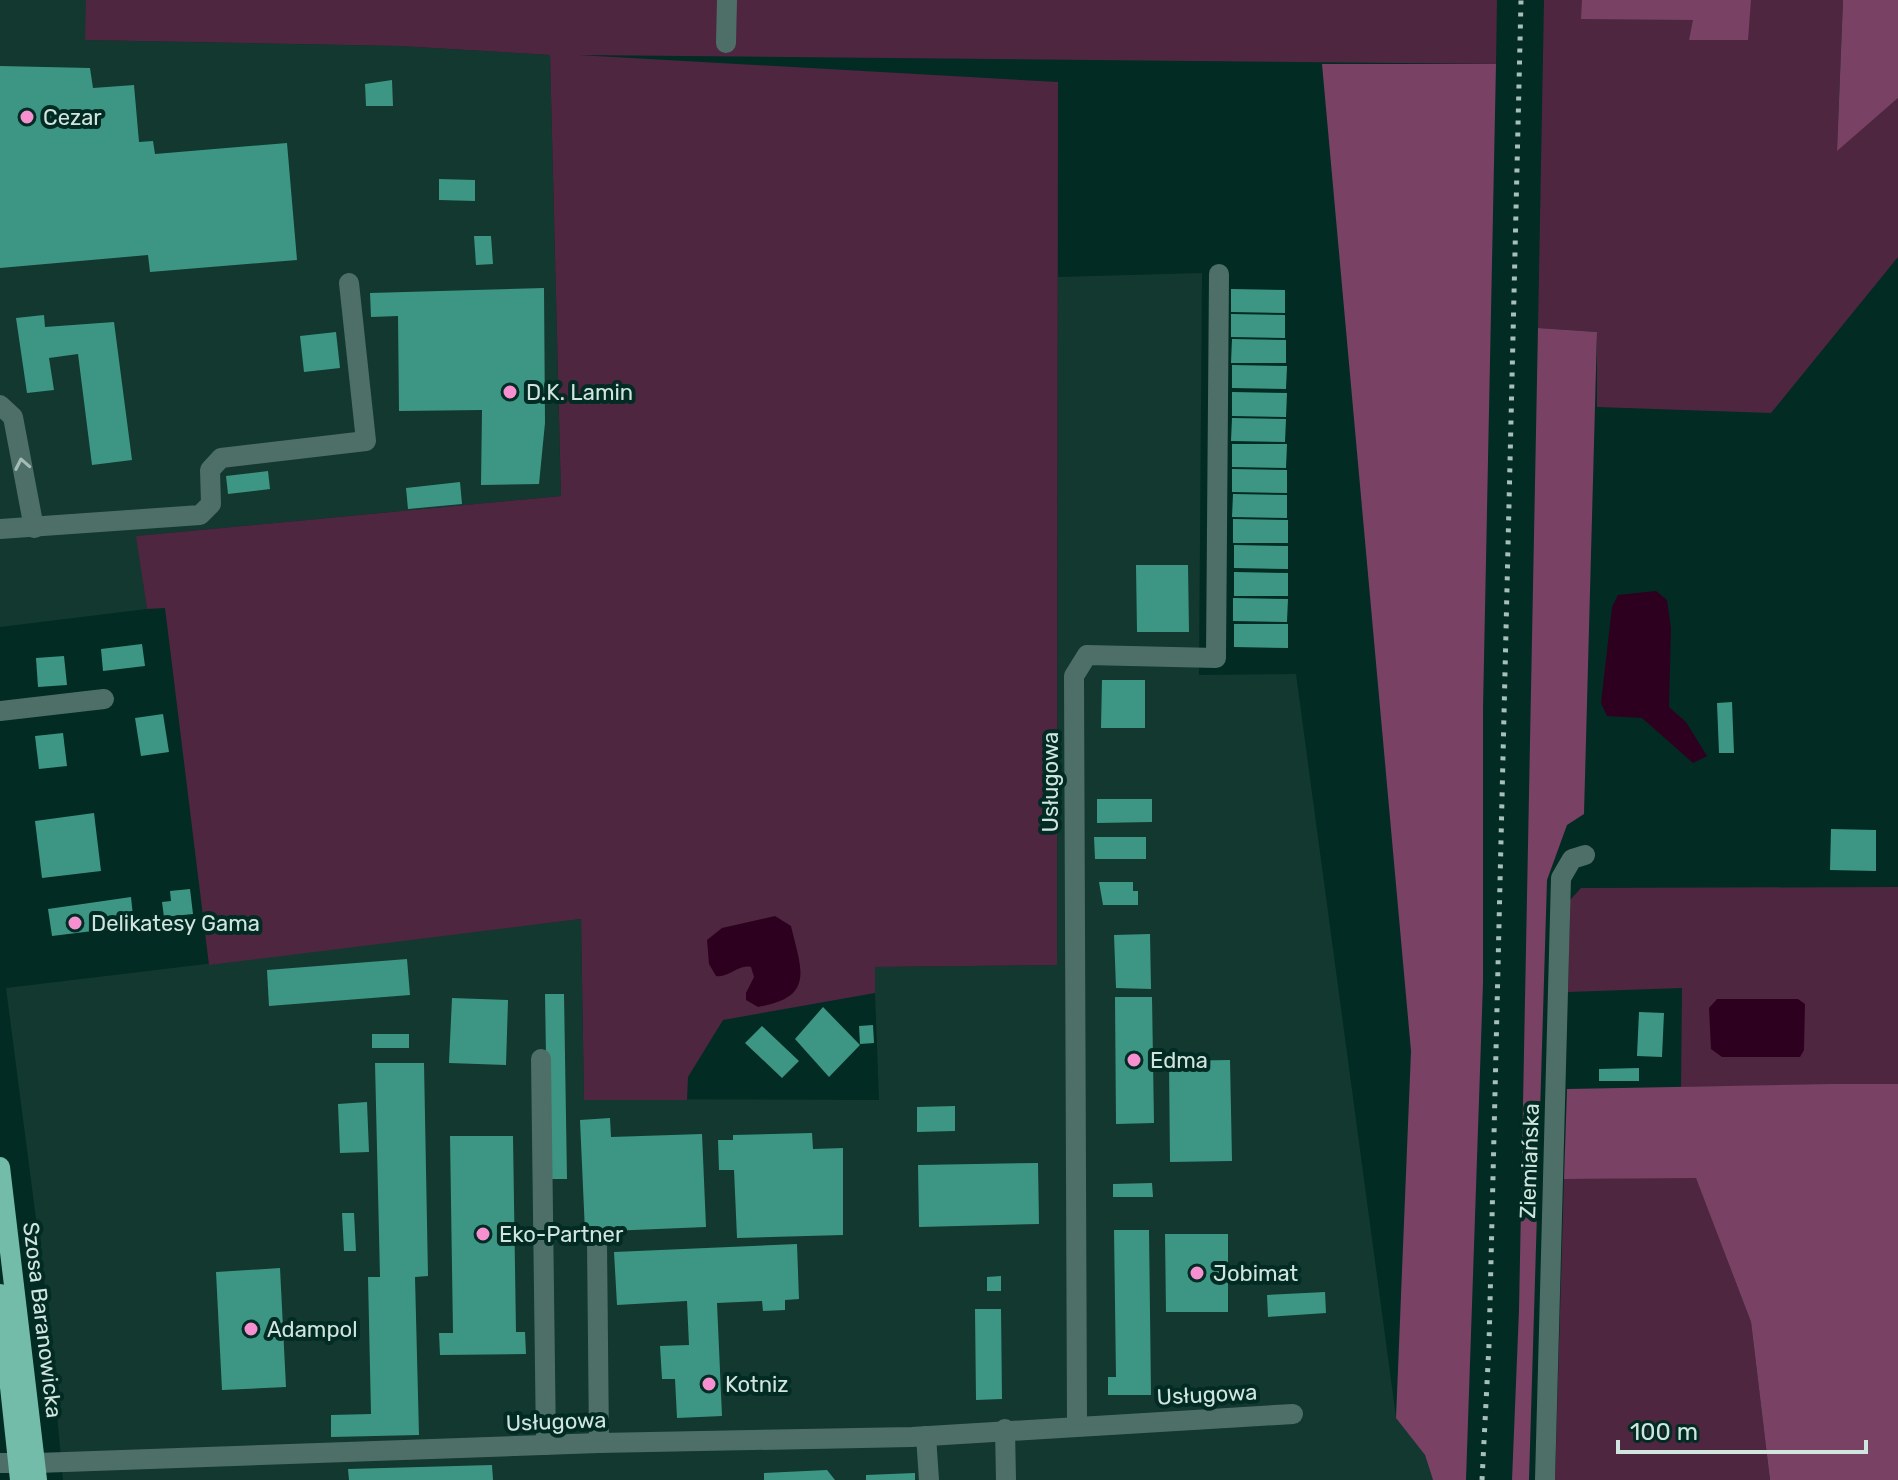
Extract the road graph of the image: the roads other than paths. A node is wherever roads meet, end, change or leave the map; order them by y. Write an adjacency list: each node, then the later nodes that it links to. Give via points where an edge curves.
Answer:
1 (727, 0): 2 (street)
2 (726, 43)
3 (1219, 274): 17 (street, Usługowa, via 1216,658 1087,655 1074,676)
4 (349, 283): 6 (street, via 366,441 221,458 210,470 211,504 200,515)
5 (0, 405): 6 (street, one-way to 5, via 13,417)
6 (34, 528): 7 (street)
7 (0, 529)
8 (104, 699): 9 (street)
9 (0, 711)
10 (1585, 855): 25 (street, Ziemiańska, via 1572,859 1561,878)
11 (541, 1059): 21 (street)
12 (0, 1167): 13 (main road, Szosa Baranowicka)
13 (5, 1240): 22 (main road, Szosa Baranowicka)
14 (597, 1241): 20 (street)
15 (0, 1295): 22 (main road, via 13,1332)
16 (1293, 1414): 17 (street, Usługowa)
17 (1077, 1424): 18 (street, Usługowa)
18 (1005, 1429): 19 (street, Usługowa); 24 (street)
19 (926, 1436): 20 (street, Usługowa); 23 (street)
20 (599, 1443): 21 (street, Usługowa)
21 (546, 1445): 22 (street, Usługowa)
22 (25, 1470)
23 (929, 1480)
24 (1006, 1480)
25 (1545, 1480)

